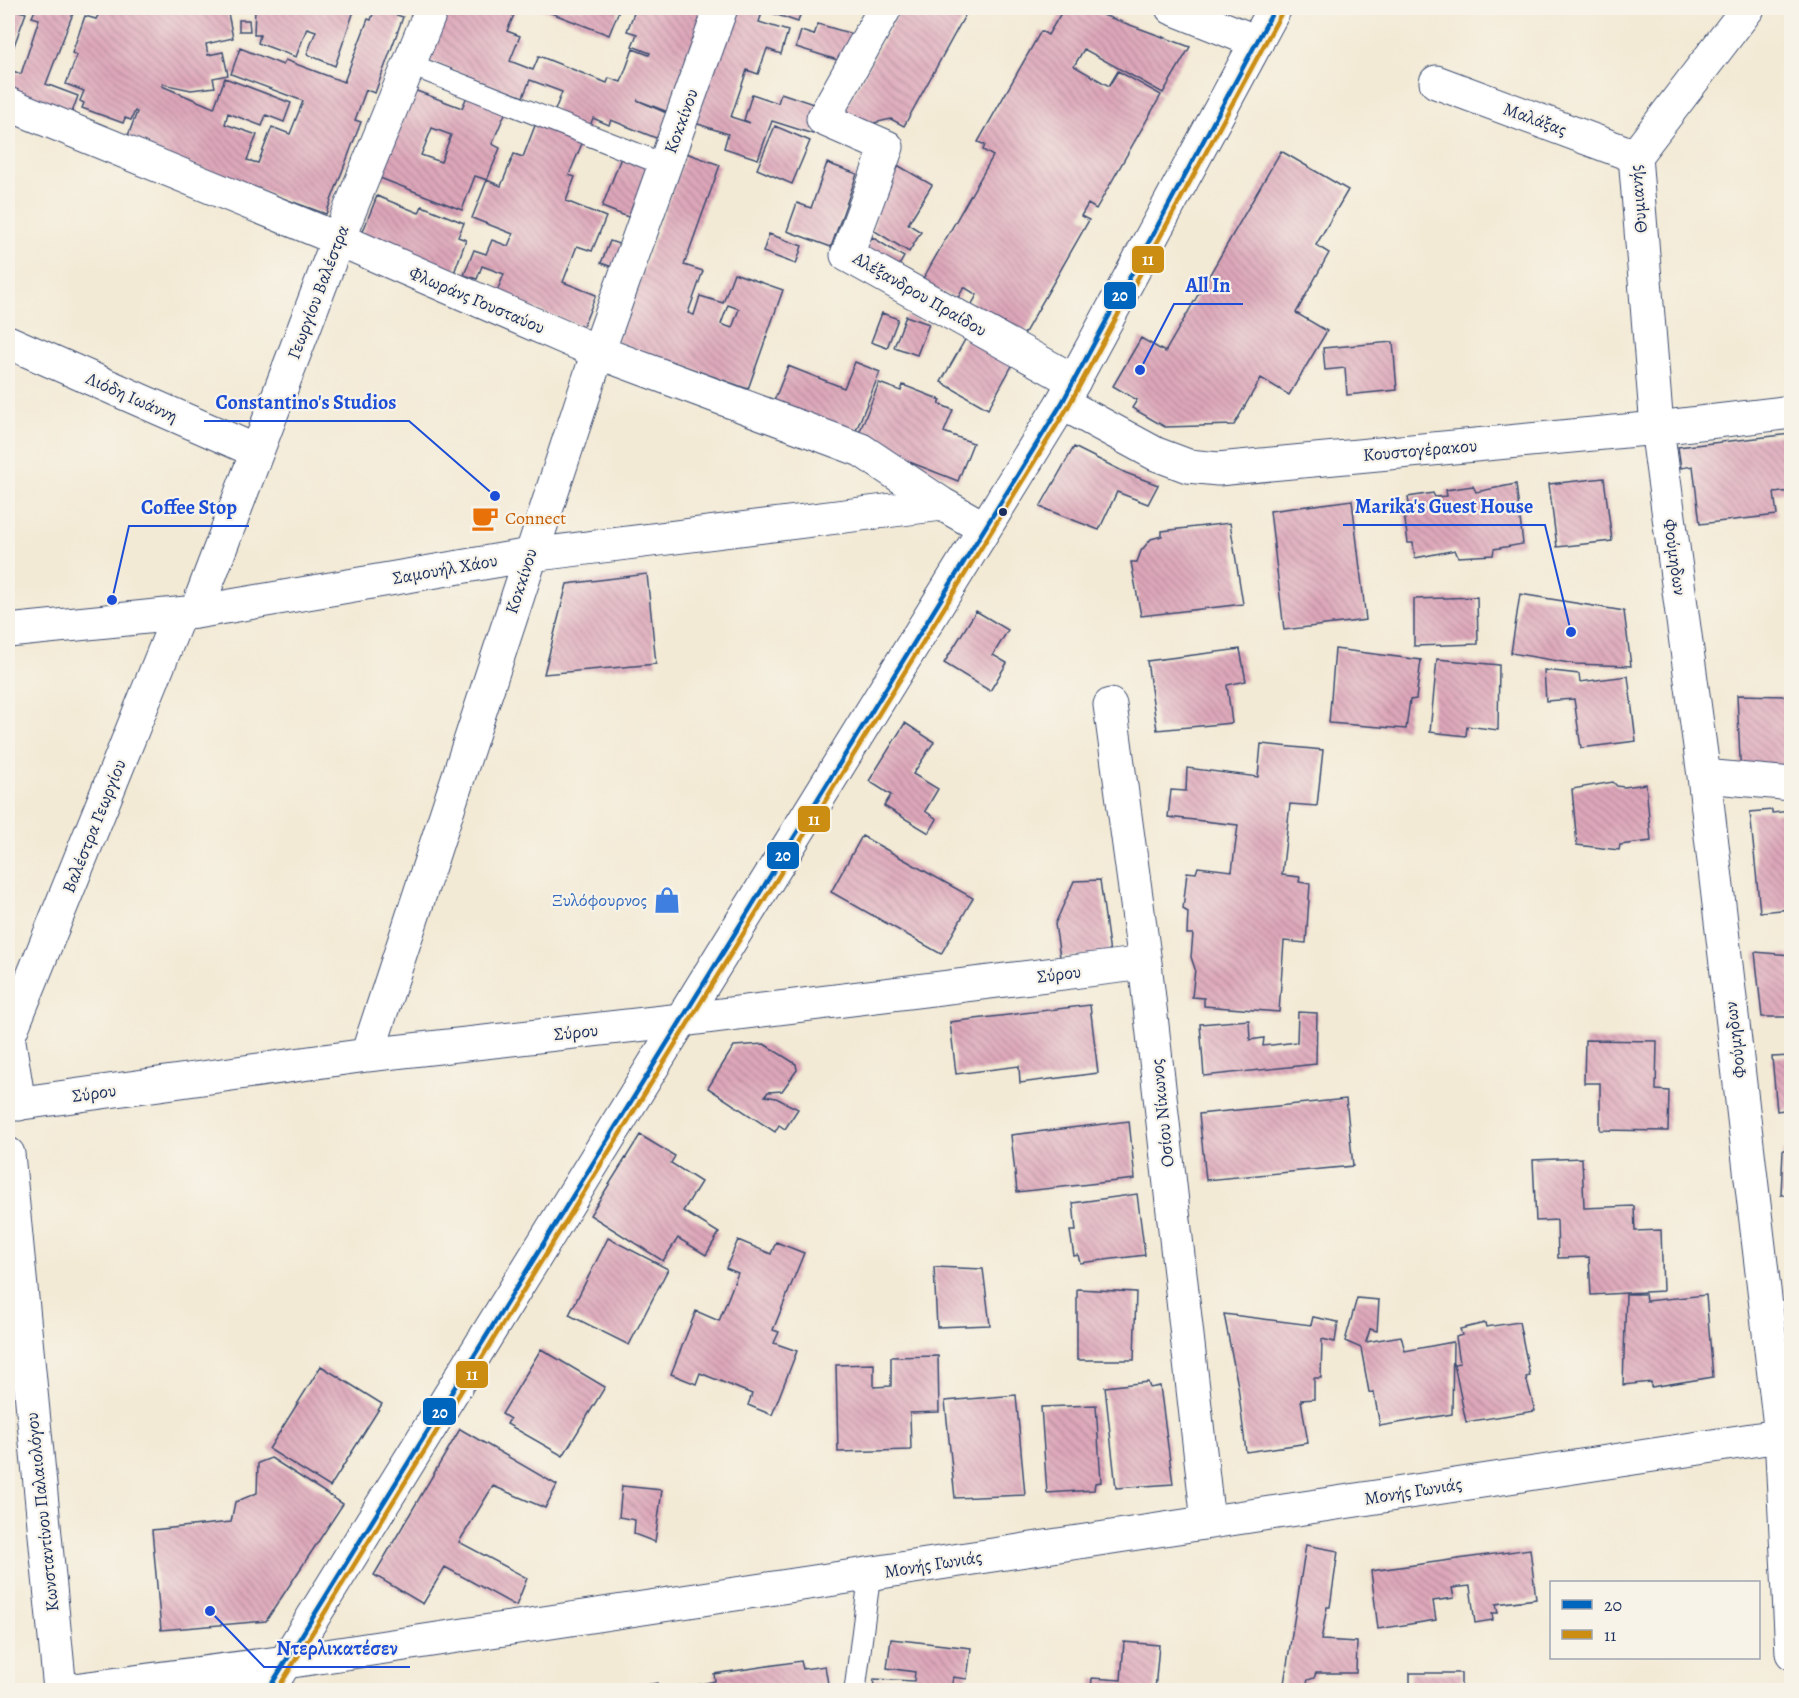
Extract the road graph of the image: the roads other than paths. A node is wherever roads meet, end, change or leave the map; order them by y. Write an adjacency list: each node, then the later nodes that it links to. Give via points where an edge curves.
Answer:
1 (432, 8): 8 (street, Γεωργίου Βαλέστρα)
2 (721, 8): 12 (street, Κοκκίνου)
3 (885, 8): 16 (street, Αλέξανδρου Πραίδου, via 823,119 887,147 847,255)
4 (1172, 8): 7 (street)
5 (1275, 8): 7 (street)
6 (1748, 8): 11 (street, Θυμιανής)
7 (1257, 42): 16 (street)
8 (409, 64): 12 (lane); 13 (street, Γεωργίου Βαλέστρα)
9 (1436, 82): 11 (street, Μαλάξας)
10 (8, 104): 13 (street, Φλωράνς Γουσταύου)
11 (1635, 156): 18 (street, Θυμιανής)
12 (665, 165): 15 (street, Κοκκίνου)
13 (338, 239): 15 (street, Φλωράνς Γουσταύου); 19 (street, Γεωργίου Βαλέστρα)
14 (8, 342): 19 (street, Λιόδη Ιωάννη)
15 (598, 352): 20 (street, Φλωράνς Γουσταύου, via 861,450); 22 (street, Κοκκίνου)
16 (1068, 392): 18 (street, Κουστογέρακου, via 1156,454 1188,466 1218,469); 21 (street)
17 (1791, 412): 18 (street, Κουστογέρακου)
18 (1657, 428): 26 (street, Φούμηδων)
19 (256, 451): 23 (street, Γεωργίου Βαλέστρα)
20 (942, 504): 21 (street); 22 (street, Σαμουήλ Χάου)
21 (984, 528): 29 (street)
22 (530, 555): 23 (street, Σαμουήλ Χάου); 31 (street, Κοκκίνου)
23 (188, 613): 24 (street, Σαμουήλ Χάου); 30 (street, Βαλέστρα Γεωργίου)
24 (8, 631)
25 (1110, 705): 28 (street, Οσίου Νίκωνος)
26 (1704, 776): 27 (street); 34 (street, Φούμηδων)
27 (1791, 784)
28 (1145, 963): 29 (street, Σύρου); 35 (street, Οσίου Νίκωνος)
29 (681, 1020): 31 (street, Σύρου); 38 (street)
30 (8, 1037): 32 (street)
31 (367, 1055): 32 (street, Σύρου)
32 (13, 1104)
33 (8, 1154): 39 (street, Κωνσταντίνου Παλαιολόγου)
34 (1786, 1434): 35 (street, Μονής Γωνιάς); 37 (street, Φούμηδων)
35 (1208, 1522): 36 (street, Μονής Γωνιάς)
36 (870, 1573): 38 (street, Μονής Γωνιάς); 42 (lane)
37 (1791, 1650)
38 (286, 1662): 40 (street, Μονής Γωνιάς); 41 (street)
39 (60, 1690)
40 (74, 1690)
41 (268, 1690)
42 (855, 1690)

